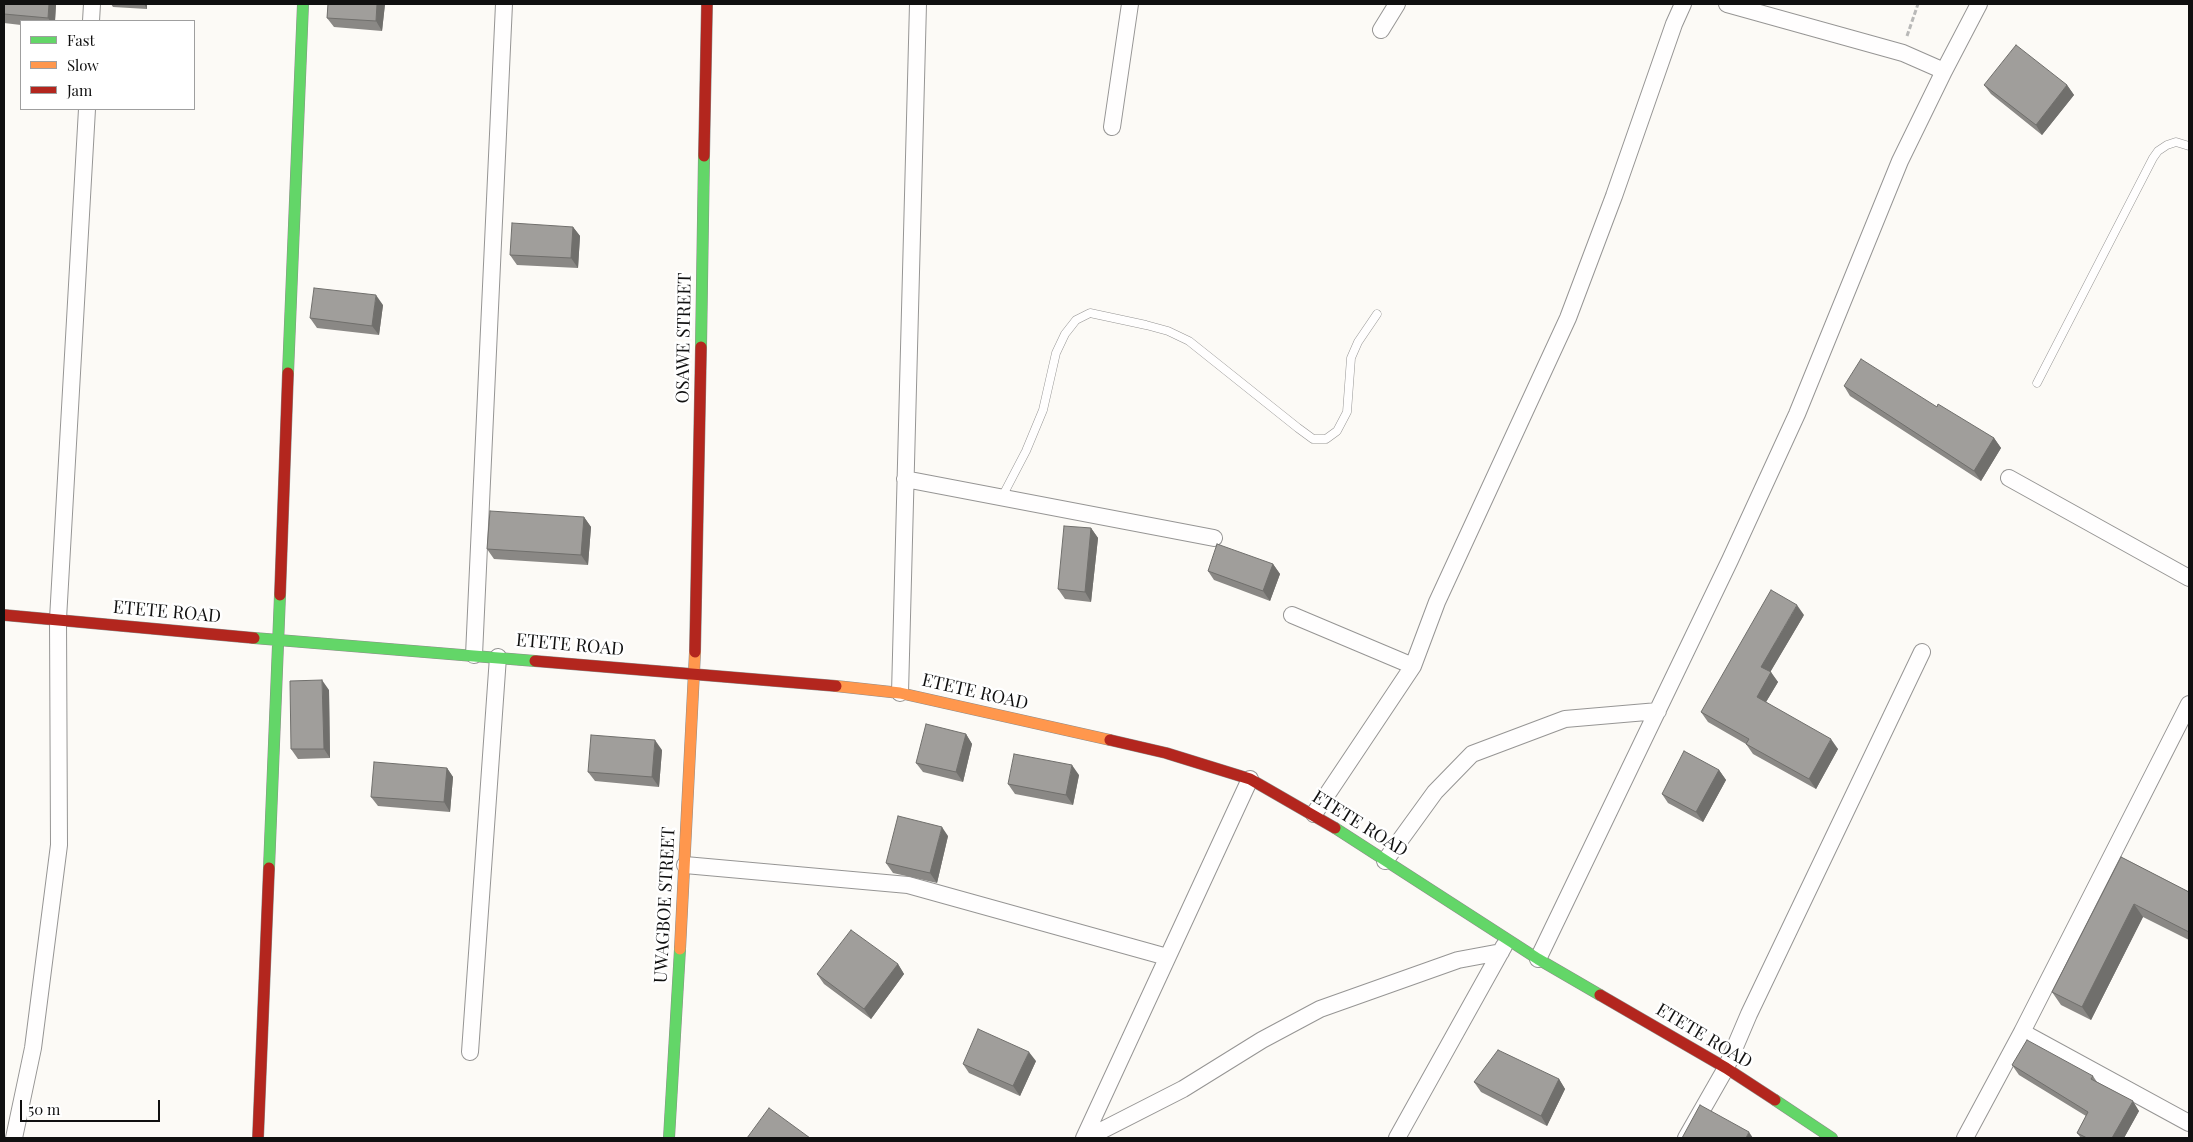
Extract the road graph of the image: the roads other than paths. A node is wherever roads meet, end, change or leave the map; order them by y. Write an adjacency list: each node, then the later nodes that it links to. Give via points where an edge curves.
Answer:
1 (92, 4): 11 (street)
2 (303, 4): 27 (street)
3 (504, 4): 29 (street)
4 (708, 4): 32 (street, OSAWE STREET)
5 (918, 4): 20 (street)
6 (1130, 4): 15 (street)
7 (1397, 4): 12 (street)
8 (1682, 4): 31 (street, via 1568,318 1438,602)
9 (1727, 4): 13 (street, via 1903,53)
10 (1979, 4): 13 (street)
11 (92, 20)
12 (1381, 30)
13 (1944, 71): 35 (street, via 1900,161 1797,414)
14 (87, 110): 26 (street)
15 (1112, 127)
16 (2189, 146): 18 (lane, via 2176,142 2158,150)
17 (1377, 314): 21 (lane, via 1351,358 1347,412 1337,430 1326,439 1313,439 1189,341 1168,331 1090,313 1076,320 1065,334 1056,353 1043,410)
18 (2037, 383)
19 (2009, 478): 23 (street)
20 (905, 479): 21 (street); 33 (street)
21 (1002, 497): 22 (street)
22 (1214, 538)
23 (2189, 578)
24 (4, 615): 26 (street, ETETE ROAD)
25 (1292, 615): 31 (street)
26 (58, 620): 27 (street, ETETE ROAD); 49 (street, via 58,845 33,1048)
27 (278, 640): 29 (street, ETETE ROAD); 50 (street)
28 (1922, 652): 46 (street, via 1748,1014)
29 (474, 655): 30 (street, ETETE ROAD)
30 (498, 657): 32 (street, ETETE ROAD); 45 (street)
31 (1413, 666): 38 (street)
32 (695, 674): 33 (street, ETETE ROAD); 40 (street, UWAGBOE STREET)
33 (900, 693): 37 (street, ETETE ROAD, via 1166,753)
34 (2189, 704): 36 (street)
35 (1658, 710): 39 (street, via 1564,719 1472,754 1435,792); 43 (street)
36 (2186, 722): 44 (street)
37 (1250, 779): 38 (street, ETETE ROAD); 42 (street)
38 (1314, 814): 39 (street, ETETE ROAD)
39 (1385, 860): 41 (street, ETETE ROAD)
40 (685, 865): 42 (street, via 908,885); 51 (street, UWAGBOE STREET)
41 (1504, 946): 43 (street, ETETE ROAD); 52 (street, via 1320,1009 1183,1089); 53 (street)
42 (1167, 957): 52 (street)
43 (1538, 959): 46 (street, ETETE ROAD)
44 (2022, 1032): 47 (street); 55 (street)
45 (470, 1052)
46 (1726, 1068): 48 (street, ETETE ROAD); 54 (street)
47 (2189, 1123)
48 (1824, 1136)
49 (14, 1138)
50 (258, 1138)
51 (669, 1138)
52 (1086, 1138)
53 (1397, 1138)
54 (1686, 1138)
55 (1965, 1138)

